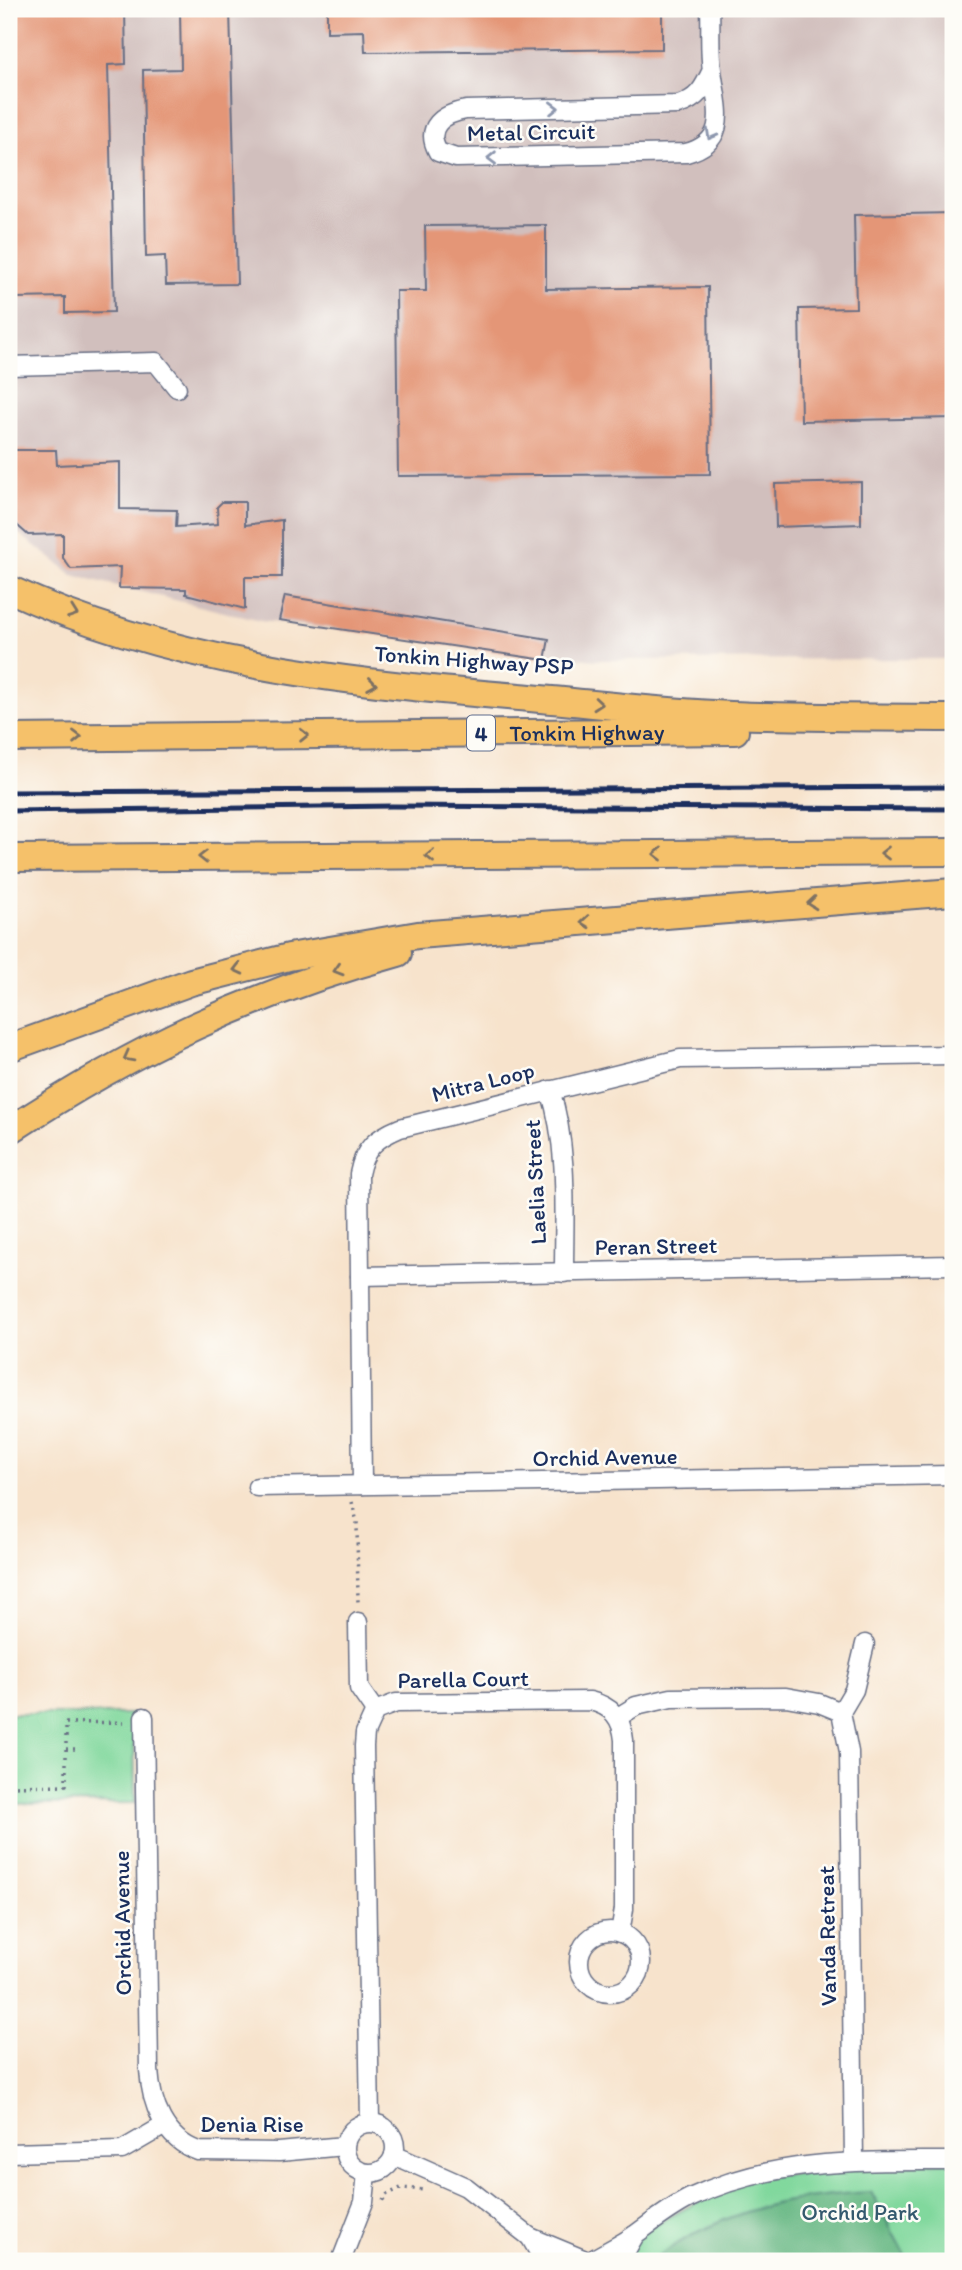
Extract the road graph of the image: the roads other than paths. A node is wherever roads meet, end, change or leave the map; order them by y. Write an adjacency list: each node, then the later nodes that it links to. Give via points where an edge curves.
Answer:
1 (710, 9): 2 (street, Metal Circuit)
2 (712, 70): 2 (street, Metal Circuit, one-way to 2, via 719,100 718,122 706,146 686,153 456,158 438,152 433,143 433,129 439,120 466,110 678,106 700,94)
3 (9, 366): 4 (street, via 156,362)
4 (177, 388)
5 (9, 589): 6 (highway, one-way to 6, via 111,627 208,655 403,688 729,715)
6 (953, 718)
7 (953, 728): 8 (highway, Tonkin Highway / 4, one-way to 7)
8 (9, 738)
9 (953, 852): 10 (highway, one-way to 10)
10 (9, 858)
11 (953, 892): 12 (highway, one-way to 12)
12 (548, 925): 13 (highway, one-way to 13, via 418,935 289,957 191,982); 16 (highway, one-way to 16, via 403,951 263,995 129,1057)
13 (9, 1048)
14 (953, 1055): 15 (street, Mitra Loop, via 680,1059)
15 (550, 1090): 18 (street, Laelia Street, via 563,1154); 19 (street, Mitra Loop, via 400,1128 369,1145 359,1174)
16 (9, 1131)
17 (953, 1265): 18 (street, Peran Street)
18 (564, 1273): 19 (street, Peran Street)
19 (360, 1276): 21 (street, Mitra Loop)
20 (953, 1475): 21 (street, Orchid Avenue)
21 (355, 1485): 22 (street, Orchid Avenue)
22 (257, 1487)
23 (358, 1622): 25 (street, via 359,1688)
24 (865, 1644): 26 (street, via 854,1690)
25 (375, 1711): 27 (street, Parella Court, via 396,1703 590,1701 603,1704); 30 (street, Parella Court, via 364,1746)
26 (842, 1712): 27 (street, via 786,1697 671,1698 648,1701); 35 (street, Vanda Retreat, via 849,1752)
27 (618, 1717): 29 (street, via 624,1740 624,1909)
28 (144, 1720): 31 (street, Orchid Avenue, via 149,2070 155,2106)
29 (620, 1933)
30 (370, 2122): 32 (street, via 352,2129); 34 (street, via 390,2132)
31 (165, 2125): 32 (street, Denia Rise, via 187,2147 209,2152); 33 (street, via 122,2150)
32 (344, 2146): 37 (street, via 348,2161)
33 (9, 2153)
34 (394, 2155): 37 (street, via 384,2169); 39 (street, via 466,2187)
35 (854, 2161): 36 (street); 38 (street, via 785,2169 709,2190 673,2207)
36 (953, 2161)
37 (367, 2173): 40 (street, via 362,2209)
38 (635, 2235): 42 (street); 43 (street)
39 (530, 2237): 41 (street); 42 (street)
40 (341, 2261)
41 (544, 2261)
42 (584, 2261)
43 (620, 2261)

